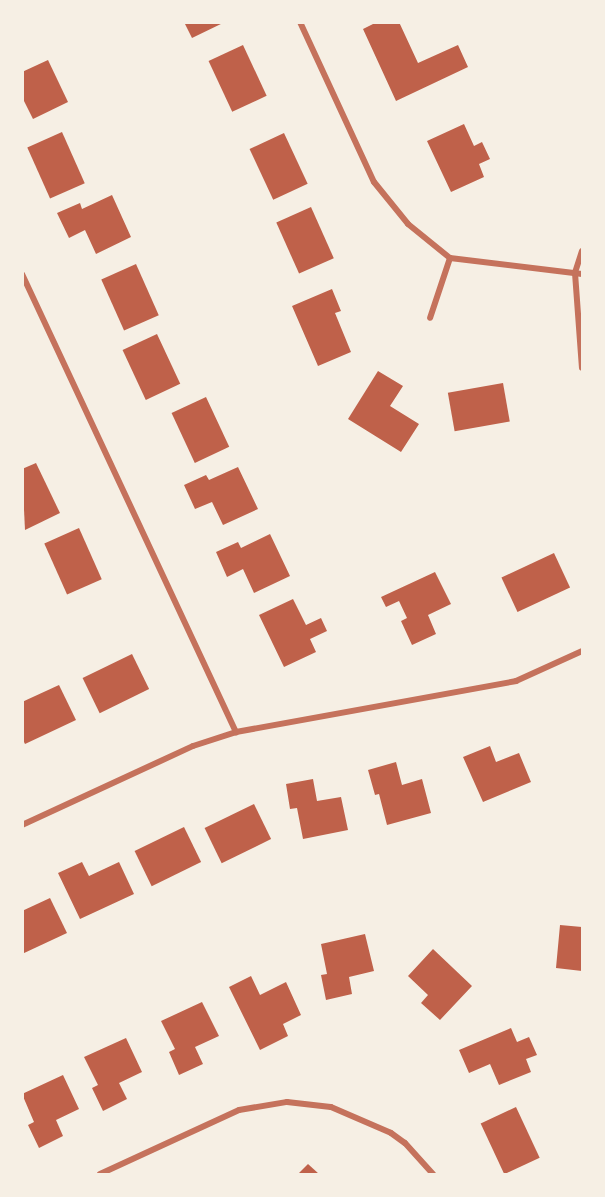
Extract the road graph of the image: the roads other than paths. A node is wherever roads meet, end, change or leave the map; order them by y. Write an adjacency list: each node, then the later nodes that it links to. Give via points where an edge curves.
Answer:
1 (300, 22): 3 (street, via 374,182 408,224)
2 (582, 251): 5 (street)
3 (450, 258): 5 (street); 6 (street)
4 (22, 274): 9 (street)
5 (579, 274): 7 (street)
6 (430, 318)
7 (582, 368)
8 (582, 651): 9 (street, via 516,681)
9 (236, 732): 10 (street, via 193,746)
10 (22, 825)
11 (100, 1174): 12 (street, via 239,1110 287,1102 331,1107 391,1133)
12 (433, 1174)

